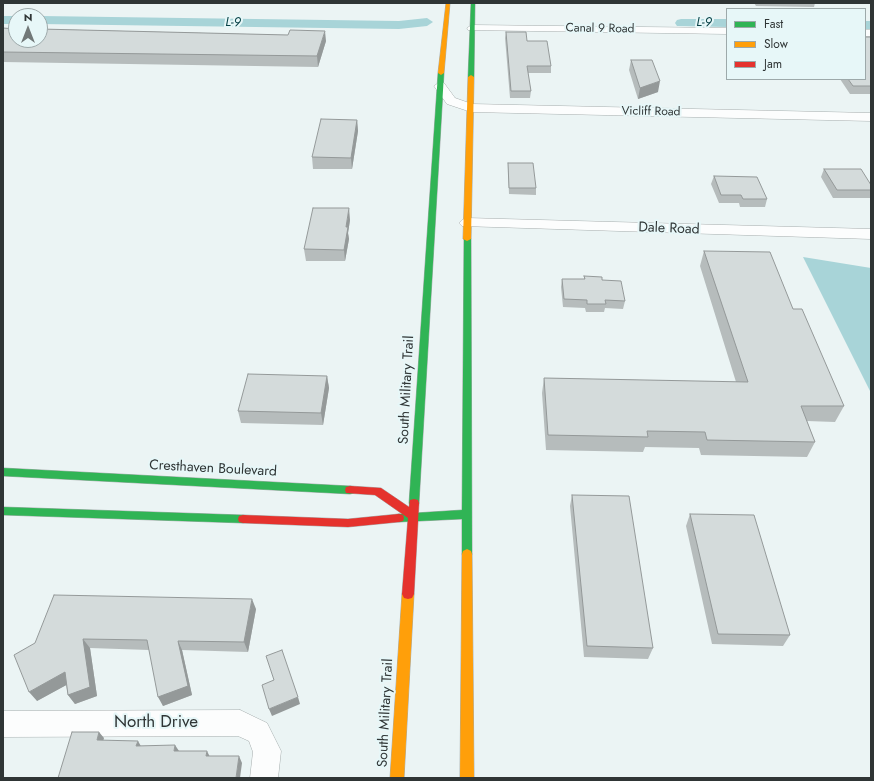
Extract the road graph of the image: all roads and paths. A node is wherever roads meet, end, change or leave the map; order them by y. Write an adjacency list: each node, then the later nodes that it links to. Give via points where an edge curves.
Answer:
1 (448, 3): 5 (main road, South Military Trail)
2 (473, 3): 3 (main road)
3 (472, 28): 4 (street, Canal 9 Road); 6 (main road)
4 (726, 31)
5 (440, 86): 6 (street, Vicliff Road, via 451,101); 7 (main road, South Military Trail)
6 (471, 108): 8 (street, Vicliff Road); 10 (main road, via 466,127)
7 (438, 111): 9 (main road); 15 (main road, South Military Trail)
8 (871, 117)
9 (451, 118)
10 (467, 223): 11 (street, Dale Road); 14 (main road)
11 (871, 234)
12 (3, 472): 15 (main road, Cresthaven Boulevard, via 377,491)
13 (3, 511): 15 (main road, via 348,523)
14 (467, 514): 15 (main road); 19 (main road)
15 (413, 516): 18 (main road, South Military Trail)
16 (3, 724): 17 (street, North Drive, via 240,723 258,732 267,751)
17 (264, 778)
18 (397, 778)
19 (467, 778)

